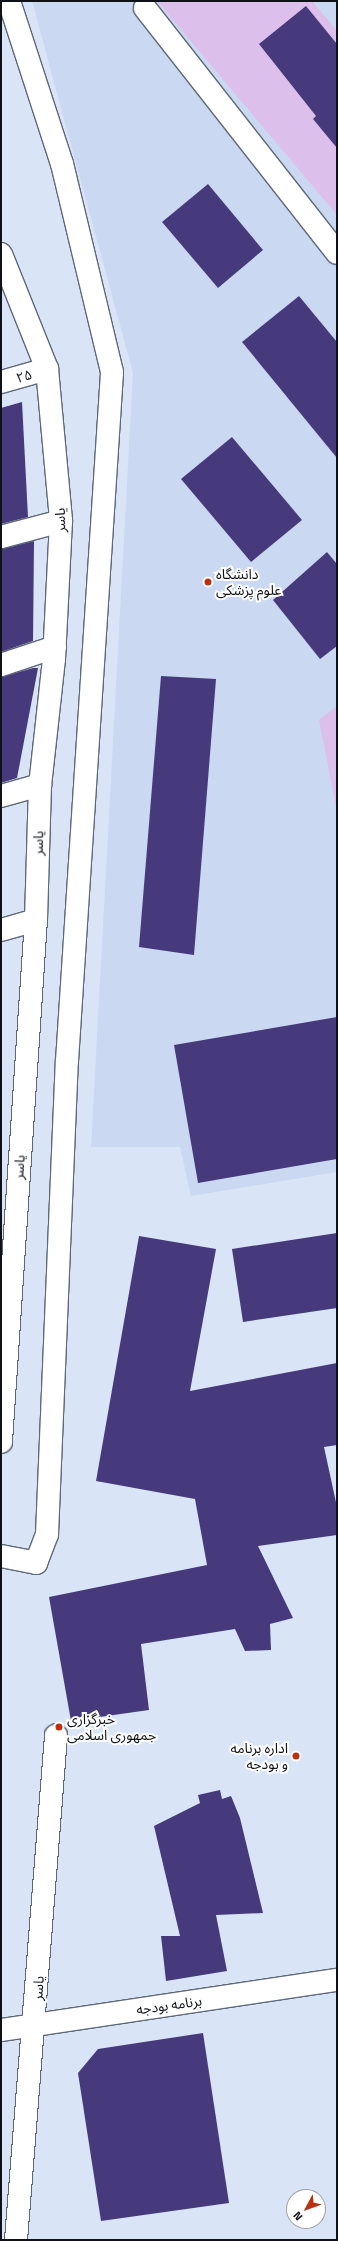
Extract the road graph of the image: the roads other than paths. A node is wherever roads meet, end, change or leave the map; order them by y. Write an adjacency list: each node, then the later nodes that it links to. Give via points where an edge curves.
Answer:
1 (9, 1): 16 (main road, via 62,164 112,372 67,1061 47,1534 36,1563)
2 (145, 8): 3 (main road)
3 (337, 253)
4 (1, 254): 5 (main road, یاسر)
5 (47, 369): 6 (main road, ۲۵); 7 (main road, یاسر)
6 (1, 382)
7 (61, 521): 8 (main road); 9 (main road, یاسر)
8 (1, 537)
9 (55, 647): 10 (main road); 11 (main road, یاسر)
10 (1, 665)
11 (40, 785): 12 (main road); 13 (main road, یاسر)
12 (1, 796)
13 (36, 920): 14 (main road); 15 (main road, یاسر)
14 (1, 930)
15 (1, 1442)
16 (1, 1556)
17 (56, 1736): 19 (main road, یاسر)
18 (337, 1980): 19 (main road, برنامه بودجه)
19 (35, 2024): 20 (main road, برنامه بودجه); 21 (main road, یاسر)
20 (1, 2030)
21 (16, 2240)

